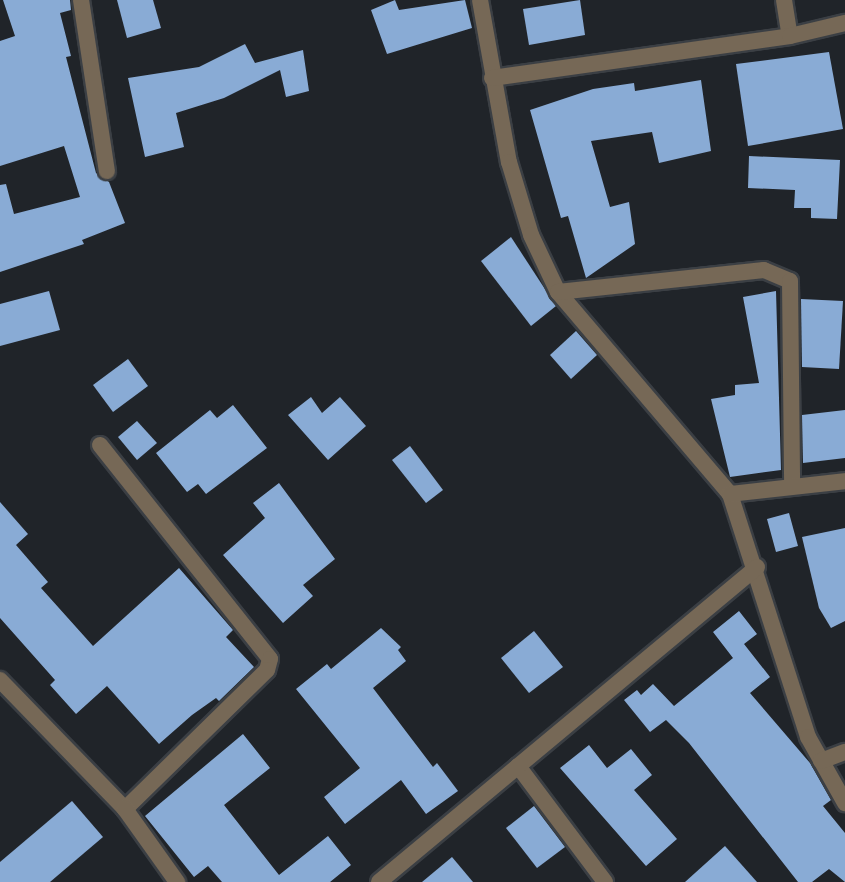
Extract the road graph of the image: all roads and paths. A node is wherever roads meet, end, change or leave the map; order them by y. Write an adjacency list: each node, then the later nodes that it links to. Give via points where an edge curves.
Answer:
1 (81, 0): 7 (street)
2 (480, 0): 6 (street)
3 (784, 0): 5 (street)
4 (845, 23): 5 (street)
5 (790, 36): 6 (street)
6 (492, 78): 8 (street, via 531,235)
7 (107, 171)
8 (558, 292): 11 (street, via 764,270 790,281); 12 (street)
9 (100, 445): 19 (street, via 270,659 267,670)
10 (845, 481): 11 (street)
11 (792, 485): 12 (street)
12 (730, 494): 13 (street)
13 (757, 567): 16 (street, via 783,663); 17 (street)
14 (0, 680): 19 (street)
15 (845, 752): 16 (street)
16 (821, 761): 18 (street)
17 (518, 766): 21 (street); 22 (street)
18 (845, 803)
19 (125, 809): 20 (street)
20 (177, 882)
21 (379, 882)
22 (605, 882)

